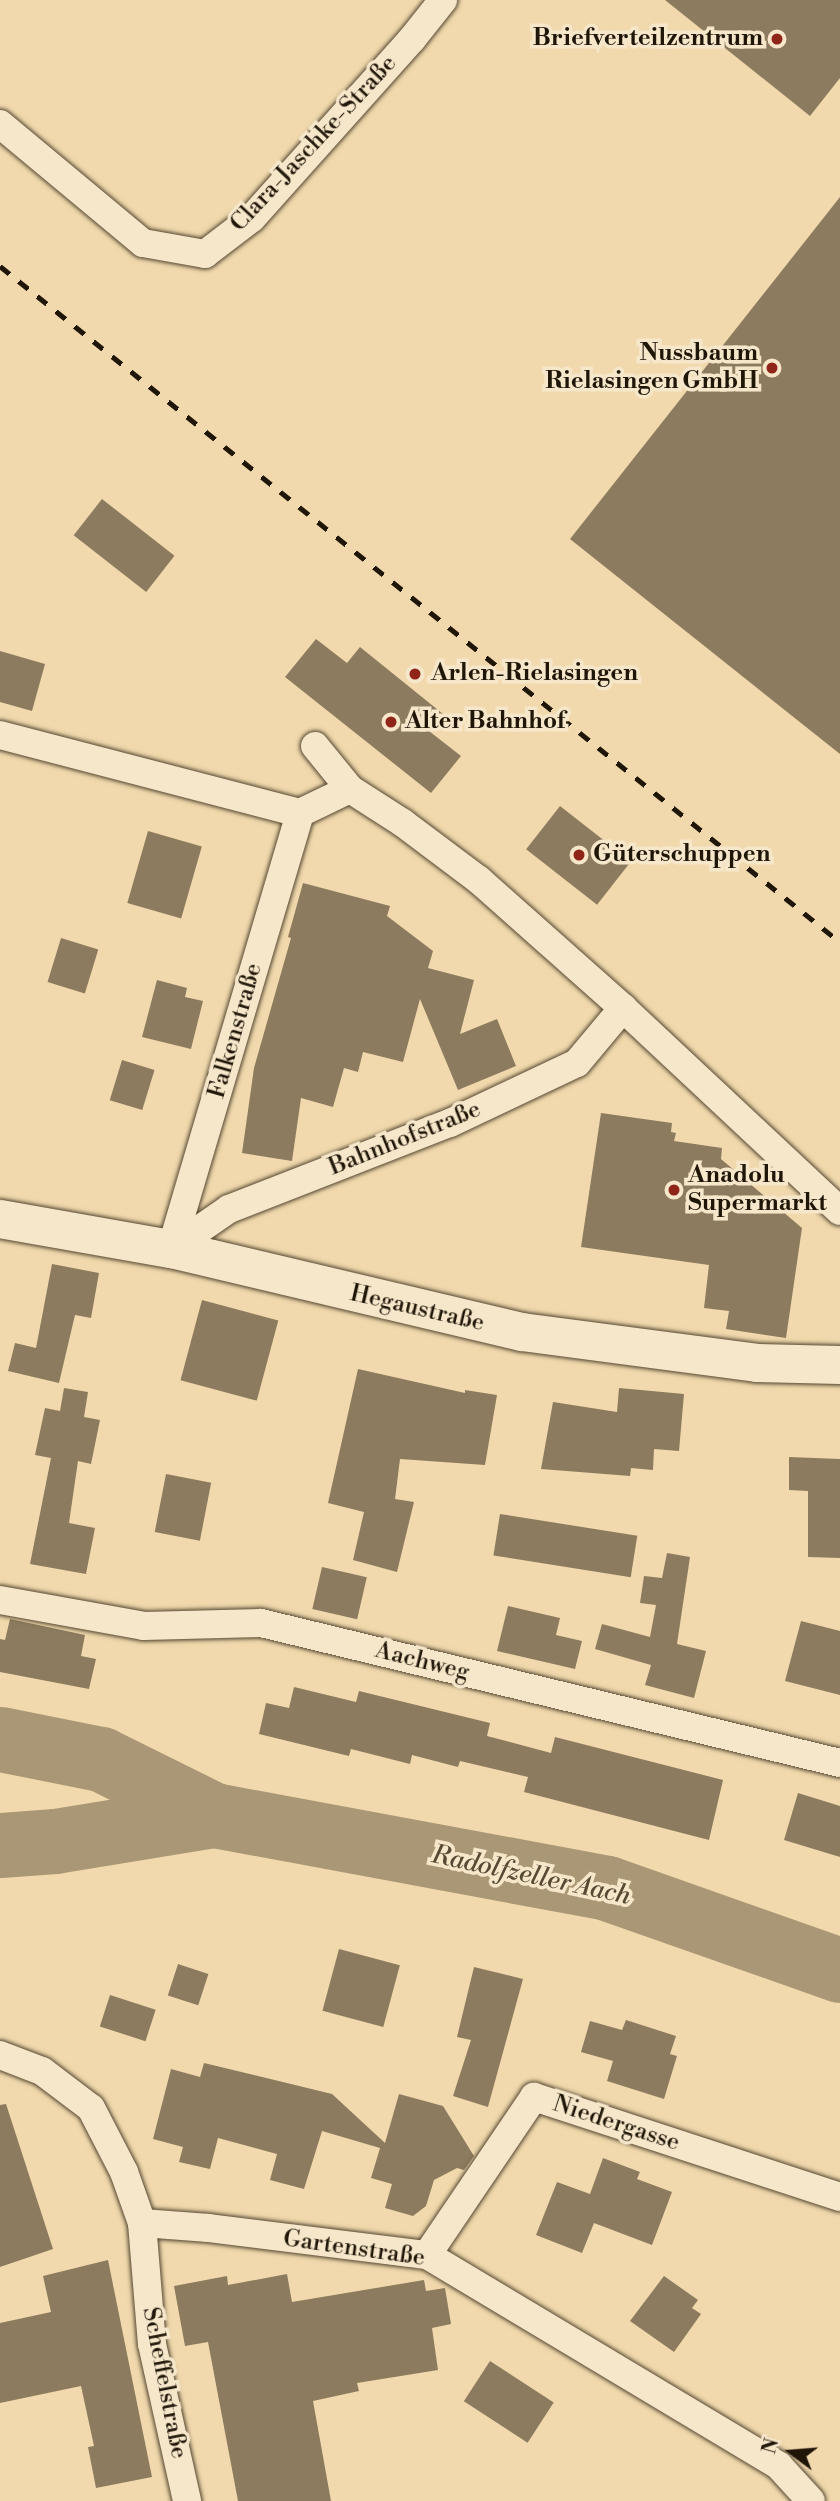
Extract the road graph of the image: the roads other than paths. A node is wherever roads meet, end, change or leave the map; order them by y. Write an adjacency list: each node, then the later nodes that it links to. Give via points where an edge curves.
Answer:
1 (443, 0): 2 (street, Clara-Jaschke-Straße, via 252,218 205,254 144,243)
2 (0, 124)
3 (0, 735): 6 (street)
4 (314, 746): 5 (street)
5 (350, 789): 6 (street); 7 (street, via 403,822 479,880)
6 (300, 814): 10 (street, Falkenstraße)
7 (624, 1008): 8 (street); 10 (street, Bahnhofstraße, via 577,1063 450,1123 229,1209)
8 (840, 1211)
9 (0, 1219): 10 (main road, Hegaustraße)
10 (171, 1249): 11 (main road, Hegaustraße, via 522,1332 757,1363)
11 (840, 1365)
12 (0, 1600): 13 (street, Aachweg, via 144,1626 261,1623)
13 (840, 1763)
14 (0, 2055): 16 (street, via 42,2071 91,2108 124,2172)
15 (840, 2197): 17 (street, Niedergasse, via 534,2097)
16 (142, 2223): 17 (street, Gartenstraße); 18 (street, Scheffelstraße, via 152,2344)
17 (427, 2255): 19 (street, Gartenstraße, via 779,2466)
18 (187, 2501)
19 (811, 2501)

